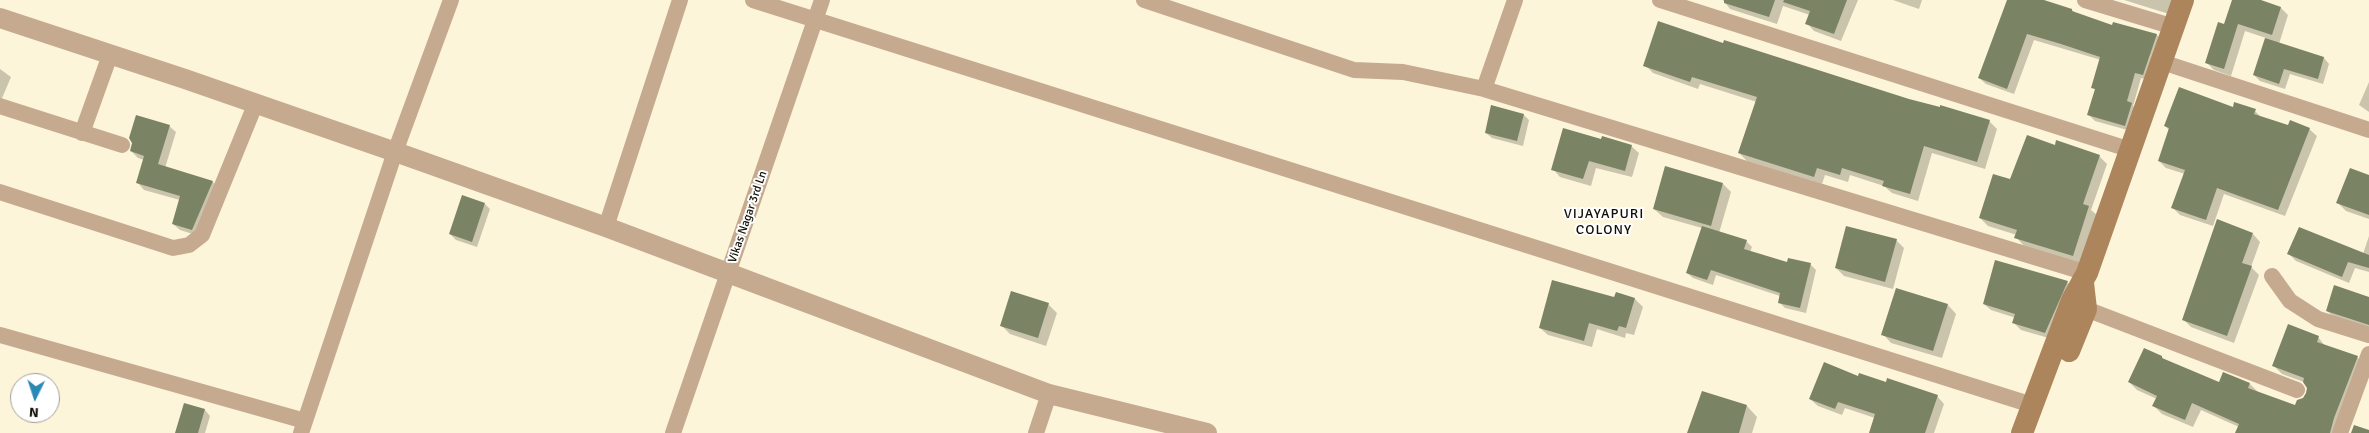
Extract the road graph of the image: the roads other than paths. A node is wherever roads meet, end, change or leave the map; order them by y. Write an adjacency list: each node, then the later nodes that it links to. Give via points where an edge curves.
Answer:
1 (451, 0): 22 (street)
2 (680, 0): 24 (street)
3 (753, 0): 11 (street)
4 (822, 0): 11 (street, Vikas Nagar 3rd Ln)
5 (1144, 0): 15 (street, via 1354,70 1403,72)
6 (1515, 0): 15 (street)
7 (1660, 0): 21 (street)
8 (2085, 0): 12 (street)
9 (2183, 0): 12 (main road)
10 (0, 18): 13 (street)
11 (815, 21): 25 (street, Vikas Nagar 3rd Ln); 34 (street)
12 (2174, 27): 14 (main road)
13 (110, 55): 16 (street, via 185,78); 19 (street)
14 (2162, 62): 18 (street); 21 (main road)
15 (1484, 89): 27 (street)
16 (255, 105): 22 (street); 23 (street, via 202,235 189,245 173,248)
17 (0, 106): 19 (street)
18 (2369, 130)
19 (82, 133): 20 (street)
20 (122, 145)
21 (2131, 150): 27 (main road)
22 (395, 152): 24 (street); 35 (street)
23 (0, 192)
24 (606, 227): 25 (street)
25 (729, 275): 33 (street); 37 (street, Vikas Nagar 3rd Ln)
26 (2272, 276): 30 (street, via 2290,301 2318,318)
27 (2085, 278): 28 (main road); 34 (main road, via 2072,300)
28 (2086, 308): 32 (street); 41 (main road)
29 (0, 335): 35 (street)
30 (2369, 335)
31 (2369, 354): 42 (street)
32 (2297, 390)
33 (1049, 394): 36 (street); 38 (street)
34 (2032, 405): 40 (main road)
35 (303, 427)
36 (1154, 427): 39 (street)
37 (673, 433)
38 (1036, 433)
39 (1207, 433)
40 (2022, 433)
41 (2036, 433)
42 (2340, 433)

